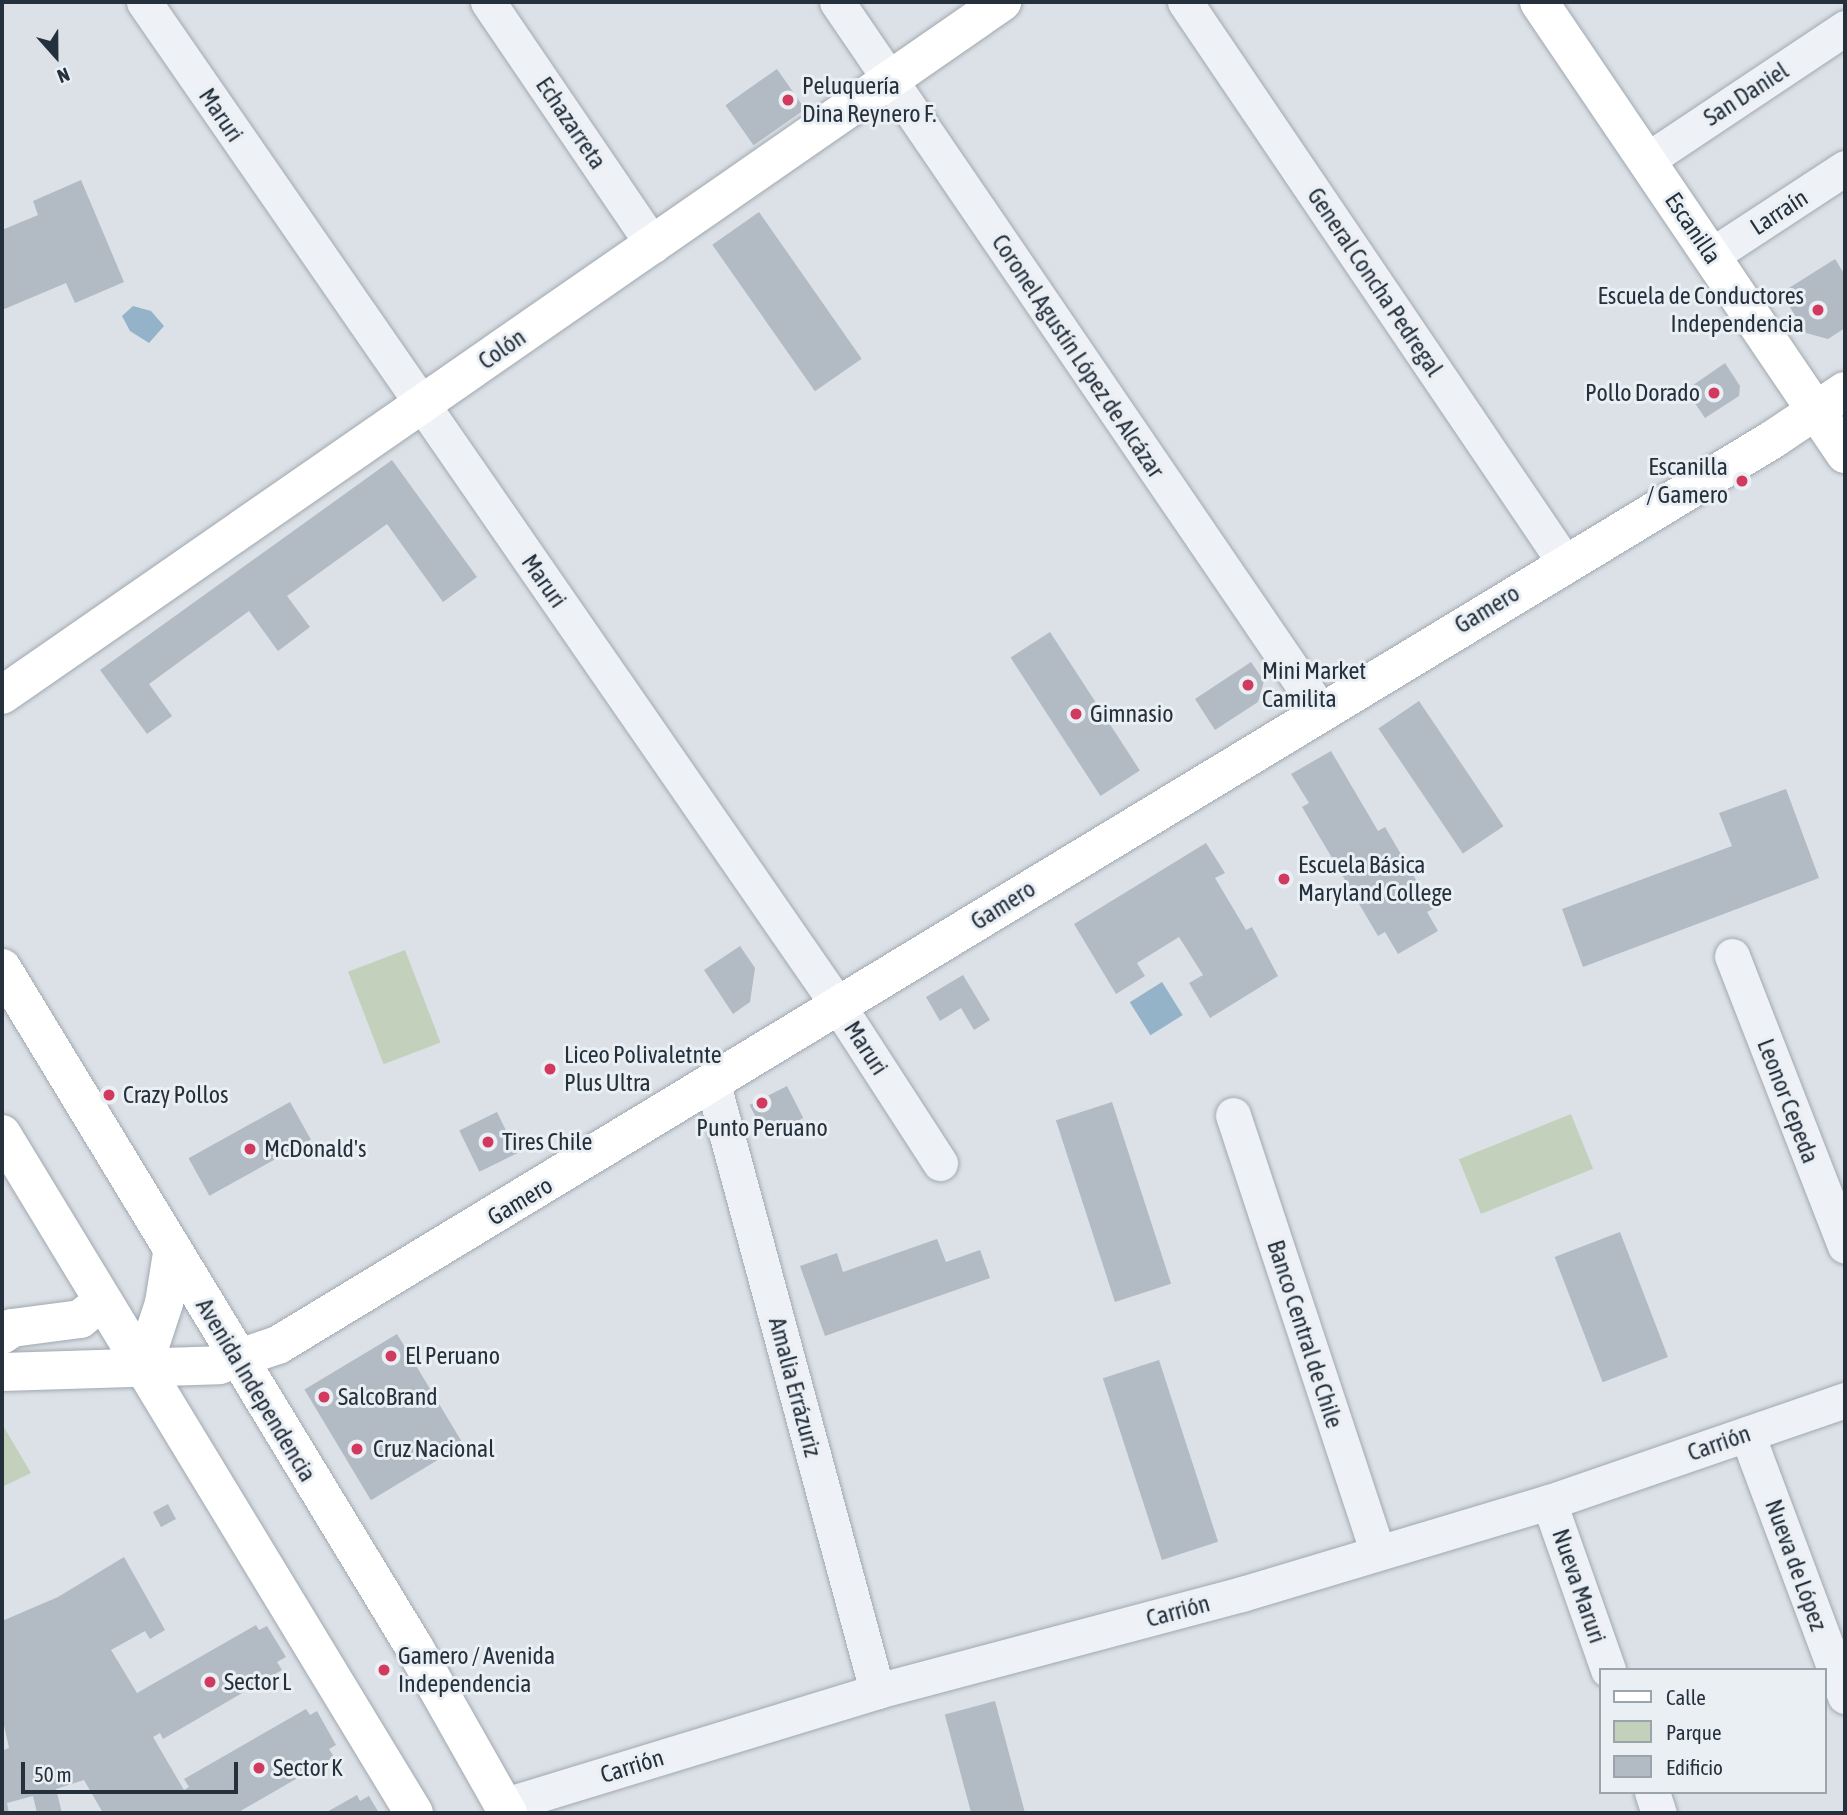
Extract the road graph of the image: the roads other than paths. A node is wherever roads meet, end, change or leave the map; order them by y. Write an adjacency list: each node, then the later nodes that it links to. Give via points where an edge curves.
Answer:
1 (144, 2): 16 (street, Maruri)
2 (488, 2): 11 (street, Echazarreta)
3 (837, 2): 8 (street, Coronel Agustín López de Alcázar)
4 (1002, 2): 8 (main road, Colón)
5 (1185, 2): 18 (street, General Concha Pedregal)
6 (1539, 2): 9 (main road, Escanilla)
7 (1845, 28): 9 (street, San Daniel)
8 (890, 80): 11 (main road, Colón); 20 (street, Coronel Agustín López de Alcázar)
9 (1647, 160): 12 (main road, Escanilla)
10 (1845, 168): 12 (street, Larraín)
11 (653, 245): 16 (main road, Colón)
12 (1712, 256): 13 (main road, Escanilla)
13 (1780, 355): 14 (main road, via 1811,372); 15 (main road, Escanilla)
14 (1845, 374)
15 (1831, 400): 17 (main road, Escanilla); 18 (main road, Gamero)
16 (421, 405): 19 (main road, Colón); 23 (street, Maruri)
17 (1845, 454)
18 (1565, 563): 20 (main road, Gamero)
19 (2, 695)
20 (1320, 710): 23 (main road, Gamero)
21 (1732, 956): 28 (street, Leonor Cepeda)
22 (2, 968): 29 (main road, Avenida Independencia)
23 (839, 1007): 24 (main road, Gamero); 27 (street, Maruri)
24 (713, 1084): 32 (main road, Gamero, via 360,1298 278,1345); 40 (street, Amalia Errázuriz)
25 (1233, 1115): 38 (street, Banco Central de Chile)
26 (2, 1134): 30 (main road)
27 (940, 1163)
28 (1845, 1246)
29 (172, 1253): 32 (main road, Avenida Independencia); 33 (main road, via 164,1303)
30 (103, 1301): 31 (main road, via 80,1319 20,1326); 33 (main road)
31 (2, 1335)
32 (238, 1362): 33 (main road, Gamero); 43 (main road, Avenida Independencia, via 414,1647)
33 (143, 1367): 34 (main road, Gamero); 44 (main road)
34 (2, 1372)
35 (1845, 1399): 36 (street, Carrión)
36 (1747, 1434): 37 (street, Carrión); 41 (street, Nueva de López)
37 (1549, 1502): 38 (street, Carrión); 39 (street, Nueva Maruri)
38 (1378, 1553): 40 (street, Carrión)
39 (1607, 1668)
40 (877, 1691): 43 (street, Carrión)
41 (1845, 1696)
42 (1652, 1794): 45 (street)
43 (507, 1809)
44 (414, 1813)
45 (1659, 1813)

